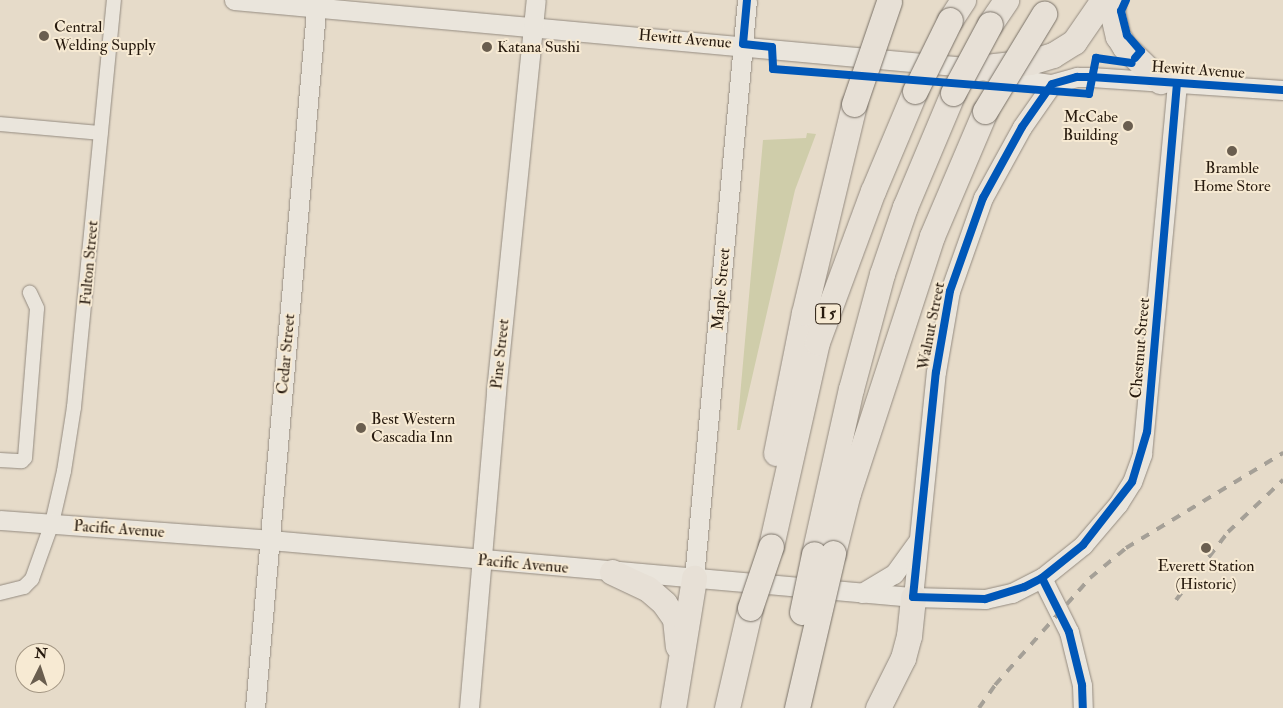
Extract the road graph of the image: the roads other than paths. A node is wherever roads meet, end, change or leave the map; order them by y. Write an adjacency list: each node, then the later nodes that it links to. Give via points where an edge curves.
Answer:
1 (114, 0): 19 (street, Fulton Street)
2 (234, 0): 9 (street, Hewitt Avenue)
3 (536, 0): 12 (street, Pine Street)
4 (747, 0): 13 (street, Maple Street)
5 (1006, 0): 27 (highway, bridge, via 953,93 908,198 882,274 851,389)
6 (1104, 0): 14 (highway, via 1074,42 1053,55 1030,62)
7 (1114, 0): 15 (highway, via 1112,11 1118,36 1125,48)
8 (889, 1): 26 (highway, bridge, via 854,104 789,381)
9 (316, 4): 12 (street, Hewitt Avenue); 25 (street, Cedar Street)
10 (1048, 7): 27 (highway, bridge, via 985,111 932,236 848,493)
11 (956, 10): 26 (highway, I 5, bridge, via 915,91 873,191 817,342)
12 (534, 25): 13 (street, Hewitt Avenue); 28 (street, Pine Street)
13 (743, 44): 14 (street, Hewitt Avenue); 30 (street, Maple Street)
14 (978, 68): 16 (street, Hewitt Avenue, via 1015,79)
15 (1168, 82): 16 (street, Hewitt Avenue, via 1077,77); 17 (street, Hewitt Avenue); 31 (street, Chestnut Street, via 1142,454 1132,482 1118,504 1083,545)
16 (1052, 84): 24 (street, Walnut Street, via 1022,127 983,198 954,275 936,372)
17 (1283, 90)
18 (0, 124): 19 (street)
19 (101, 133): 23 (street, Fulton Street, via 74,407)
20 (30, 292): 21 (street, via 36,308 25,458 22,461)
21 (0, 460)
22 (0, 520): 23 (street, Pacific Avenue)
23 (52, 523): 25 (street, Pacific Avenue); 32 (street, Fulton Street, via 32,579 24,587)
24 (919, 539): 33 (street, via 894,574); 34 (street, Walnut Street)
25 (270, 540): 28 (street, Pacific Avenue); 36 (street, Cedar Street)
26 (766, 546): 39 (highway, I 5, bridge)
27 (824, 554): 40 (highway, bridge); 41 (highway, bridge)
28 (480, 560): 29 (street, Pacific Avenue); 37 (street, Pine Street)
29 (612, 572): 30 (street, Pacific Avenue); 35 (highway, via 647,588 664,603 675,619)
30 (694, 578): 33 (street, Pacific Avenue); 35 (highway)
31 (1042, 578): 34 (street, Pacific Avenue, via 1012,593 985,599); 43 (street, via 1069,632)
32 (0, 593)
33 (862, 593): 34 (street, Pacific Avenue)
34 (913, 597): 42 (highway, via 903,658)
35 (680, 662): 38 (highway)
36 (255, 708)
37 (469, 708)
38 (673, 708)
39 (727, 708)
40 (782, 708)
41 (797, 708)
42 (878, 708)
43 (1084, 708)

